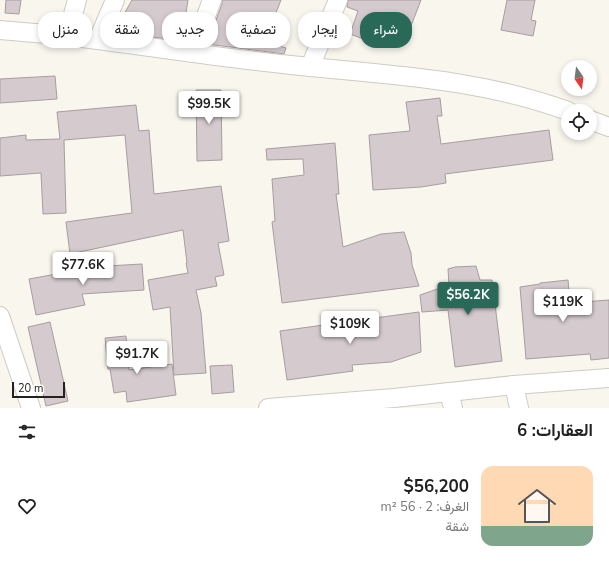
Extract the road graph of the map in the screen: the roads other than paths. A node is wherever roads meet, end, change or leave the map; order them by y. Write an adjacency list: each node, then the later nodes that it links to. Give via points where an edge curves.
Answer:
1 (77, 0): 5 (street)
2 (115, 0): 9 (street)
3 (212, 0): 10 (street)
4 (338, 0): 11 (street)
5 (74, 12)
6 (0, 30): 7 (street)
7 (38, 33)
8 (92, 39): 9 (street)
9 (98, 40): 10 (street)
10 (192, 53): 11 (street)
11 (310, 67): 12 (street, via 461,83 508,93)
12 (561, 109)
13 (597, 123): 14 (street)
14 (609, 127)
15 (0, 316): 21 (street)
16 (609, 378): 17 (street)
17 (514, 385): 18 (street); 23 (street)
18 (451, 400): 19 (street)
19 (395, 403): 20 (street)
20 (302, 406): 22 (street)
21 (31, 408)
22 (268, 408)
23 (520, 408)

